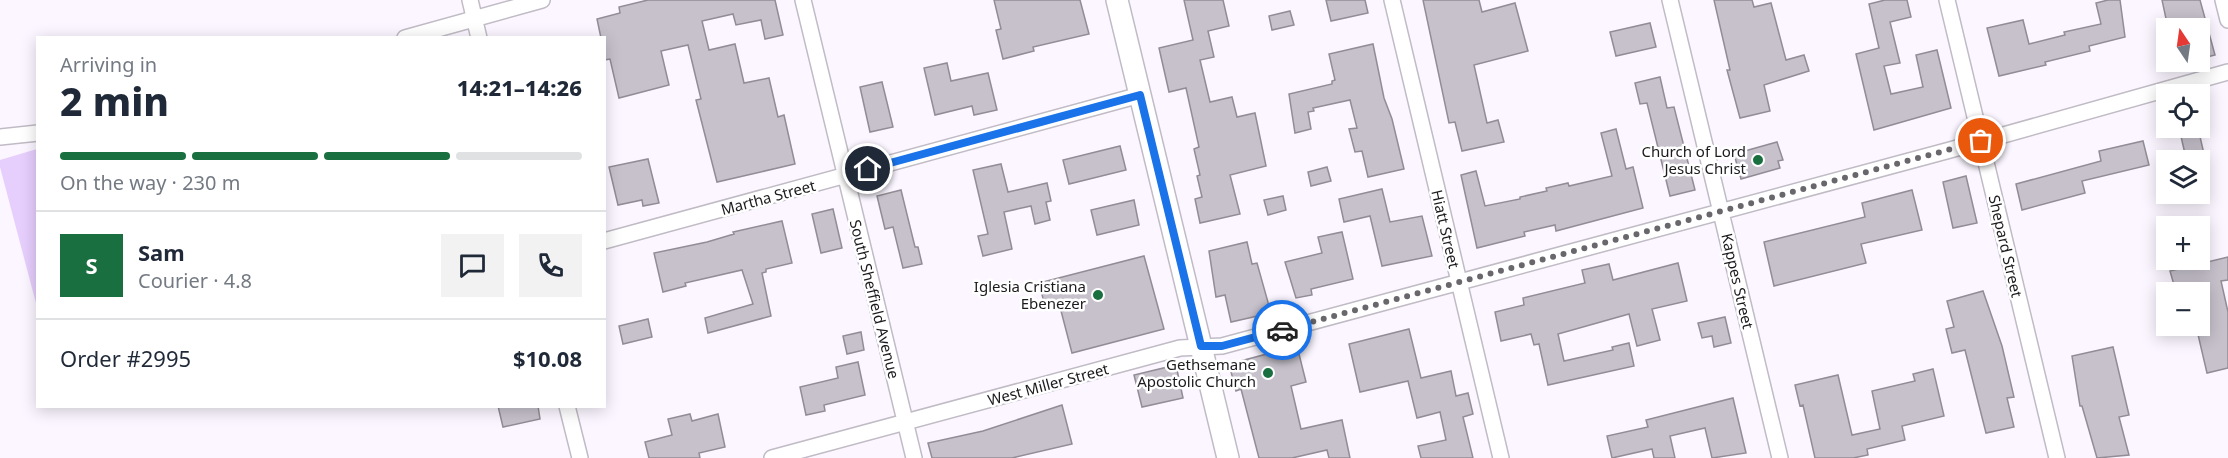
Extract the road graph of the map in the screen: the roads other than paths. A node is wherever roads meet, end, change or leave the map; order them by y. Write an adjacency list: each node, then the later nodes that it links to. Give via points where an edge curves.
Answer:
1 (470, 0): 9 (street)
2 (542, 0): 9 (street)
3 (804, 0): 18 (street, South Sheffield Avenue)
4 (1117, 0): 14 (main road)
5 (1392, 0): 21 (street, Hiatt Street)
6 (1670, 0): 19 (street, Kappes Street)
7 (1947, 0): 17 (street, Shepard Street)
8 (2223, 0): 10 (street)
9 (475, 18): 11 (street); 12 (street)
10 (2228, 21)
11 (412, 36)
12 (479, 36)
13 (2228, 72): 17 (street, West Miller Street)
14 (1140, 95): 18 (street, Martha Street); 22 (main road)
15 (36, 133): 16 (street)
16 (0, 137)
17 (1981, 141): 19 (street, West Miller Street); 31 (street, Shepard Street)
18 (845, 176): 20 (street, Martha Street); 24 (street, South Sheffield Avenue)
19 (1721, 212): 21 (street, West Miller Street); 30 (street, Kappes Street)
20 (606, 240)
21 (1459, 282): 22 (street, West Miller Street, via 1222,346); 29 (street, Hiatt Street)
22 (1201, 346): 24 (street, West Miller Street, via 1180,348); 28 (main road)
23 (568, 408): 25 (street)
24 (905, 423): 26 (street, West Miller Street); 27 (street, South Sheffield Avenue)
25 (580, 458)
26 (772, 458)
27 (914, 458)
28 (1228, 458)
29 (1501, 458)
30 (1780, 458)
31 (2057, 458)

